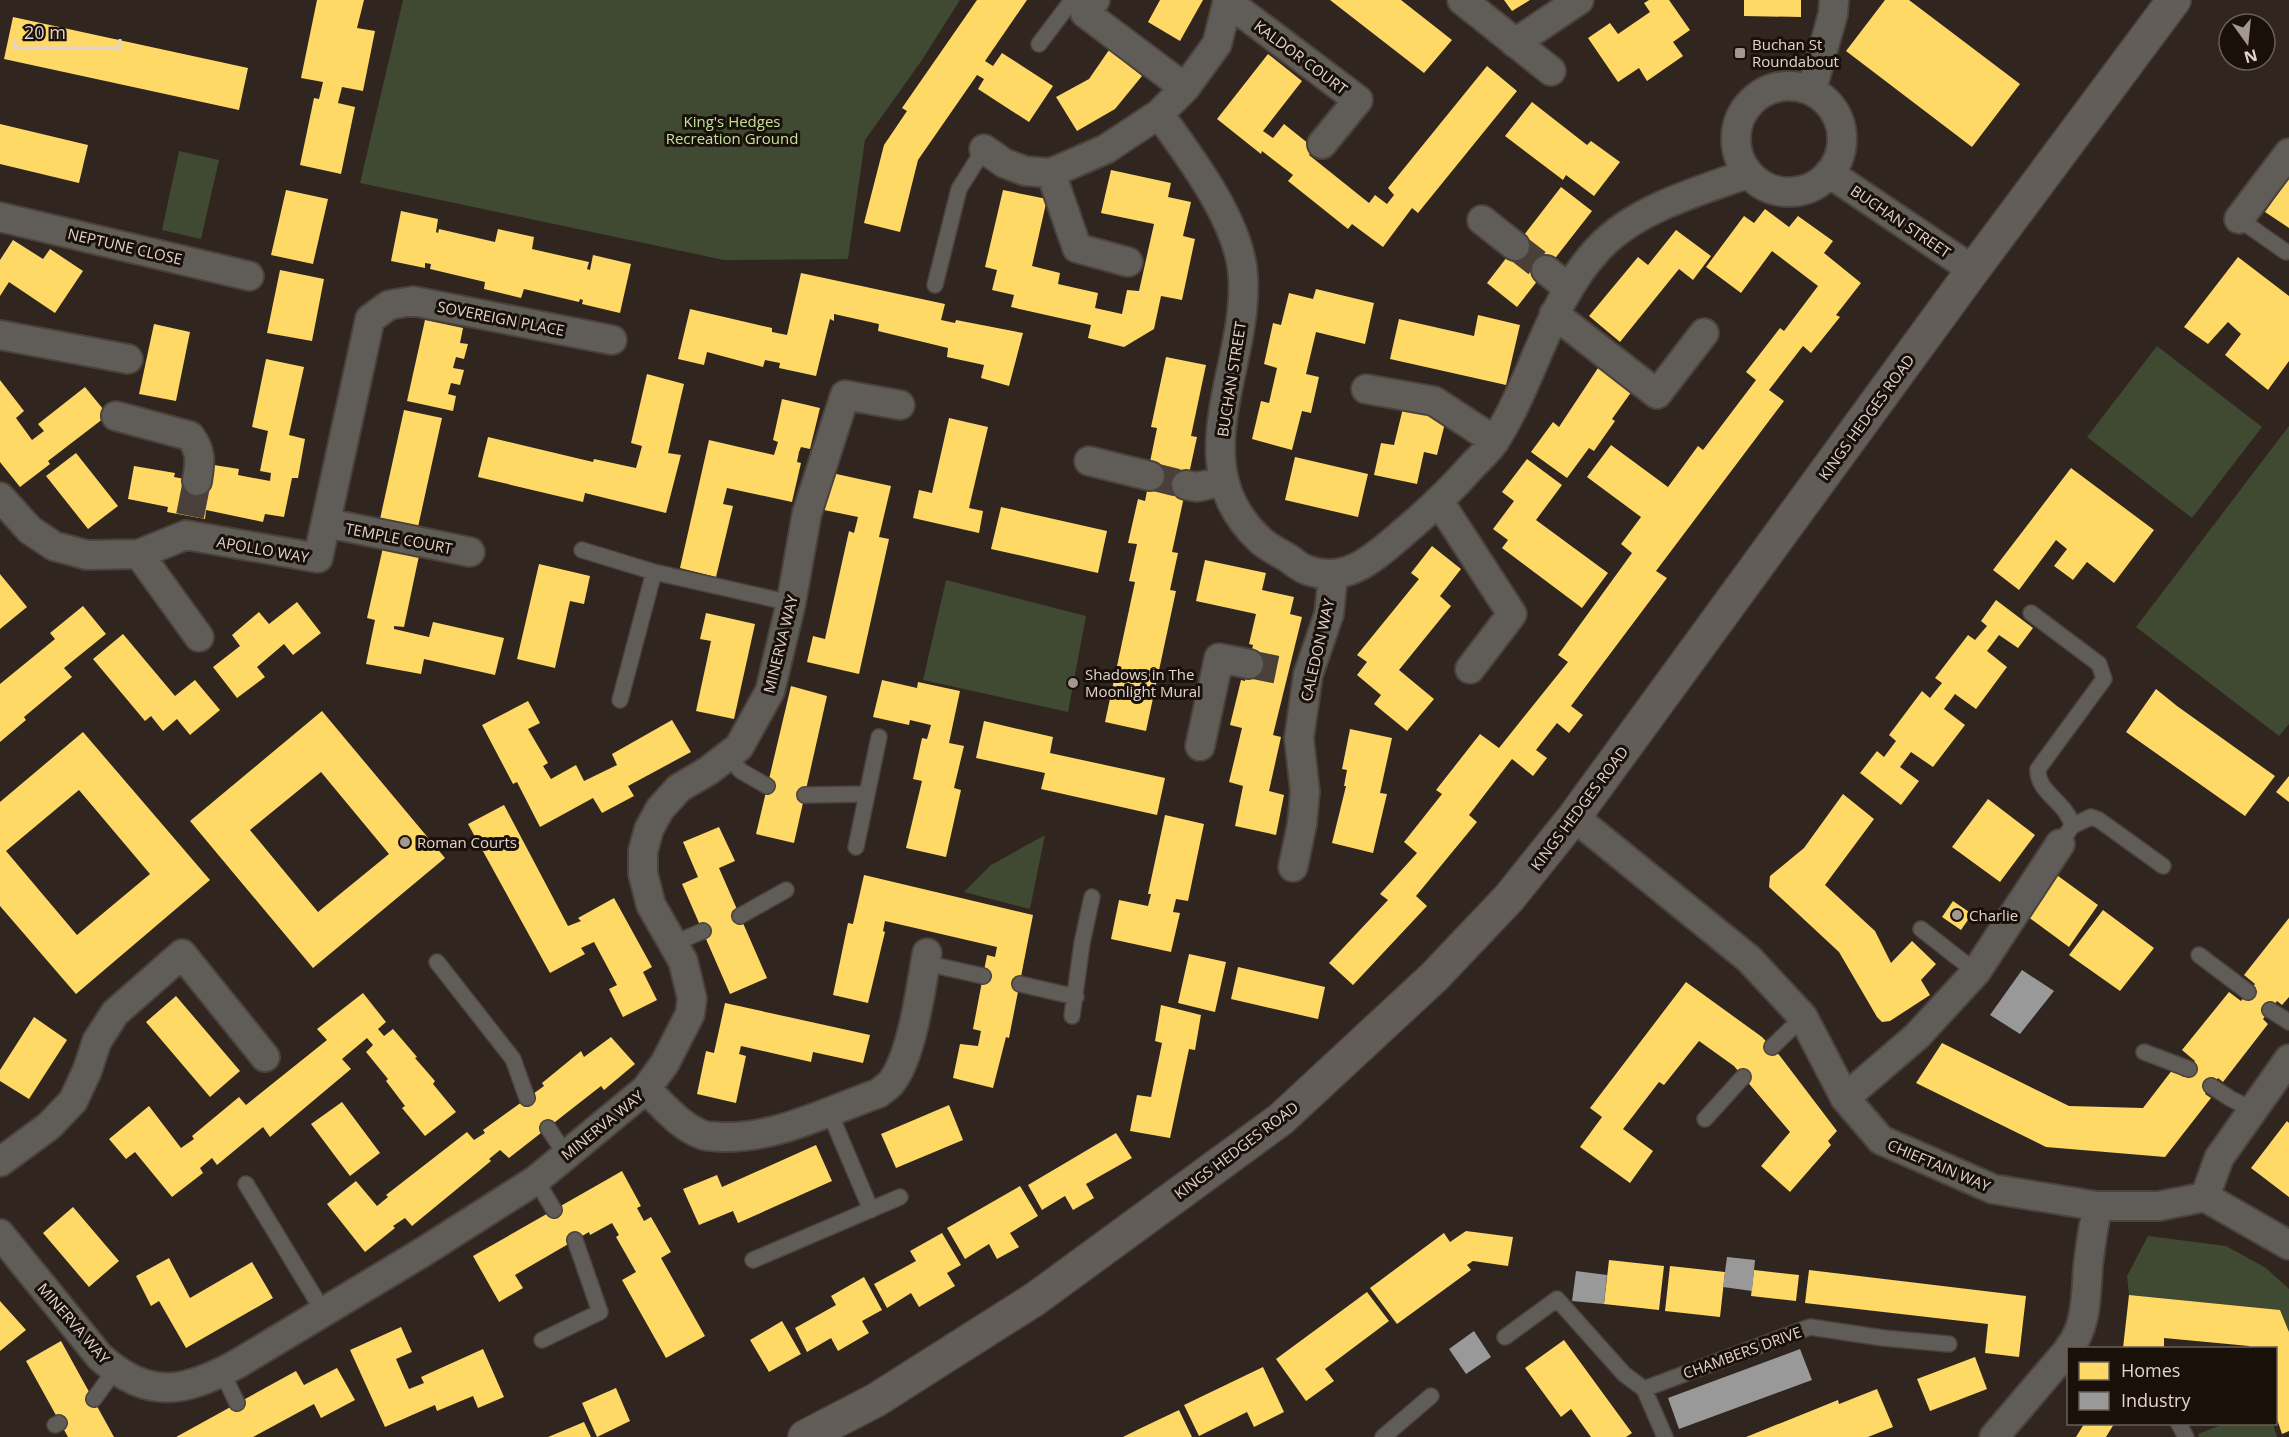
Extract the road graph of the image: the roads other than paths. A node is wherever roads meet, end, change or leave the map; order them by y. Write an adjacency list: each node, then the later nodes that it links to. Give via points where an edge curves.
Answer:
1 (1462, 0): 7 (street)
2 (1579, 0): 7 (street)
3 (1834, 0): 11 (street)
4 (2174, 0): 26 (street, KINGS HEDGES ROAD)
5 (1228, 1): 10 (street, via 1217,44); 13 (street, KALDOR COURT, via 1358,100)
6 (1090, 7): 8 (lane, via 1070,3); 10 (street)
7 (1515, 43): 9 (street)
8 (1040, 44)
9 (1551, 71)
10 (1185, 88): 12 (street)
11 (1812, 89): 17 (street, via 1832,106 1841,124 1843,142 1838,161); 18 (street, via 1773,87 1751,100 1736,125 1735,143)
12 (1159, 114): 16 (street, via 1107,149); 43 (street, BUCHAN STREET, via 1200,172 1228,222 1244,275 1240,334 1220,426)
13 (1322, 144)
14 (984, 149): 16 (street, via 1025,171); 28 (lane, via 959,189)
15 (2289, 153): 20 (street)
16 (1052, 173): 24 (street, via 1077,248)
17 (1829, 173): 18 (street, via 1807,190 1783,192 1765,188); 26 (street, BUCHAN STREET)
18 (1747, 174): 29 (street, via 1685,196 1627,225 1600,247)
19 (0, 217): 27 (street, NEPTUNE CLOSE)
20 (2239, 219): 23 (lane)
21 (1482, 220): 22 (street)
22 (1515, 246)
23 (2286, 252)
24 (1128, 262)
25 (1546, 270): 29 (street)
26 (1973, 270): 65 (street, KINGS HEDGES ROAD)
27 (249, 276)
28 (934, 285)
29 (1568, 288): 31 (street)
30 (389, 305): 34 (street, SOVEREIGN PLACE, via 413,301); 47 (street, APOLLO WAY, via 370,319)
31 (1554, 314): 32 (street, via 1657,394); 39 (street, via 1528,378)
32 (1704, 333)
33 (0, 336): 35 (street)
34 (612, 339)
35 (128, 359)
36 (1366, 389): 39 (street, via 1434,401)
37 (900, 405): 53 (street, MINERVA WAY, via 845,395 807,513)
38 (116, 416): 42 (street, via 190,436 201,457)
39 (1495, 441): 45 (street)
40 (1089, 461): 41 (street)
41 (1150, 476)
42 (197, 481)
43 (1224, 481): 44 (street, via 1197,487); 52 (street, BUCHAN STREET, via 1238,515 1260,540 1307,570)
44 (1186, 485)
45 (1440, 502): 52 (street, via 1359,568); 57 (street, via 1512,614)
46 (3, 506): 50 (street, APOLLO WAY, via 54,546 87,555)
47 (327, 524): 49 (street, TEMPLE COURT); 50 (street, APOLLO WAY, via 318,558 188,526)
48 (582, 550): 51 (lane)
49 (471, 552)
50 (139, 554): 55 (street)
51 (654, 572): 53 (lane); 58 (lane)
52 (1333, 576): 69 (street, CALEDON WAY, via 1329,614 1298,674 1305,792)
53 (791, 603): 61 (street, MINERVA WAY, via 770,691 739,747)
54 (2031, 614): 66 (lane, via 2099,664 2104,679 2038,769 2037,777 2067,811)
55 (200, 637)
56 (1249, 664): 60 (street, via 1219,658)
57 (1470, 669)
58 (620, 700)
59 (879, 737): 63 (lane)
60 (1200, 746)
61 (727, 756): 62 (lane, via 741,771); 75 (street, MINERVA WAY, via 679,788 649,829 643,851 644,873 651,905)
62 (766, 786)
63 (867, 794): 64 (lane); 67 (lane)
64 (805, 795)
65 (1574, 817): 86 (street, CHIEFTAIN WAY, via 1749,959); 127 (street, KINGS HEDGES ROAD, via 1509,898 1449,961 1281,1119 1035,1299 876,1400)
66 (2066, 835): 68 (lane, via 2091,817); 79 (street)
67 (856, 848)
68 (2163, 866)
69 (1293, 867)
70 (786, 890): 72 (lane)
71 (1092, 897): 83 (lane)
72 (740, 916)
73 (1921, 929): 79 (lane)
74 (703, 931): 75 (lane)
75 (672, 944): 95 (street, MINERVA WAY, via 690,982 690,1014)
76 (2199, 955): 82 (lane)
77 (926, 958): 80 (lane); 99 (street, via 909,1044 898,1072 879,1093)
78 (437, 962): 96 (lane, via 513,1059)
79 (1976, 972): 97 (street, via 1917,1036)
80 (983, 976)
81 (1020, 984): 83 (lane)
82 (2248, 992)
83 (1076, 997): 85 (lane)
84 (2270, 1010): 87 (lane)
85 (1072, 1016)
86 (1803, 1017): 88 (lane); 97 (street, CHIEFTAIN WAY)
87 (2289, 1022)
88 (1772, 1047)
89 (2144, 1052): 92 (lane)
90 (265, 1057): 103 (street, via 182,954 115,1013 97,1041 73,1101 49,1126)
91 (2289, 1059): 98 (street)
92 (2189, 1069)
93 (1743, 1077): 100 (lane)
94 (2211, 1086): 98 (lane)
95 (646, 1089): 99 (street, via 679,1121 703,1136 743,1137 793,1126); 102 (street, MINERVA WAY)
96 (527, 1098)
97 (1845, 1098): 108 (street, CHIEFTAIN WAY, via 1881,1140 1952,1172 1992,1189)
98 (2254, 1110): 107 (street, via 2219,1158)
99 (829, 1111): 110 (lane)
100 (1705, 1119)
101 (548, 1128): 102 (lane)
102 (566, 1155): 104 (street, MINERVA WAY)
103 (0, 1162)
104 (536, 1180): 109 (lane); 115 (street, MINERVA WAY)
105 (246, 1184): 115 (lane)
106 (900, 1197): 110 (lane)
107 (2205, 1197): 108 (street, CHIEFTAIN WAY, via 2159,1206); 113 (street)
108 (2097, 1206): 119 (street, via 2087,1298)
109 (554, 1210)
110 (871, 1210): 114 (lane)
111 (0, 1234): 121 (street, MINERVA WAY, via 100,1357)
112 (575, 1240): 117 (lane, via 600,1312)
113 (2289, 1245)
114 (753, 1260)
115 (324, 1311): 122 (street, MINERVA WAY)
116 (1505, 1337): 123 (lane, via 1557,1299 1624,1374)
117 (542, 1340)
118 (1949, 1344): 123 (lane, CHAMBERS DRIVE, via 1810,1327)
119 (2076, 1347)
120 (2067, 1357): 130 (street)
121 (115, 1370): 122 (street, MINERVA WAY, via 156,1388 186,1386); 125 (lane)
122 (222, 1372): 126 (lane)
123 (1644, 1389): 129 (lane)
124 (1431, 1396): 128 (lane)
125 (94, 1399)
126 (237, 1403)
127 (805, 1437)
128 (1383, 1437)
129 (1665, 1437)
130 (1994, 1437)

